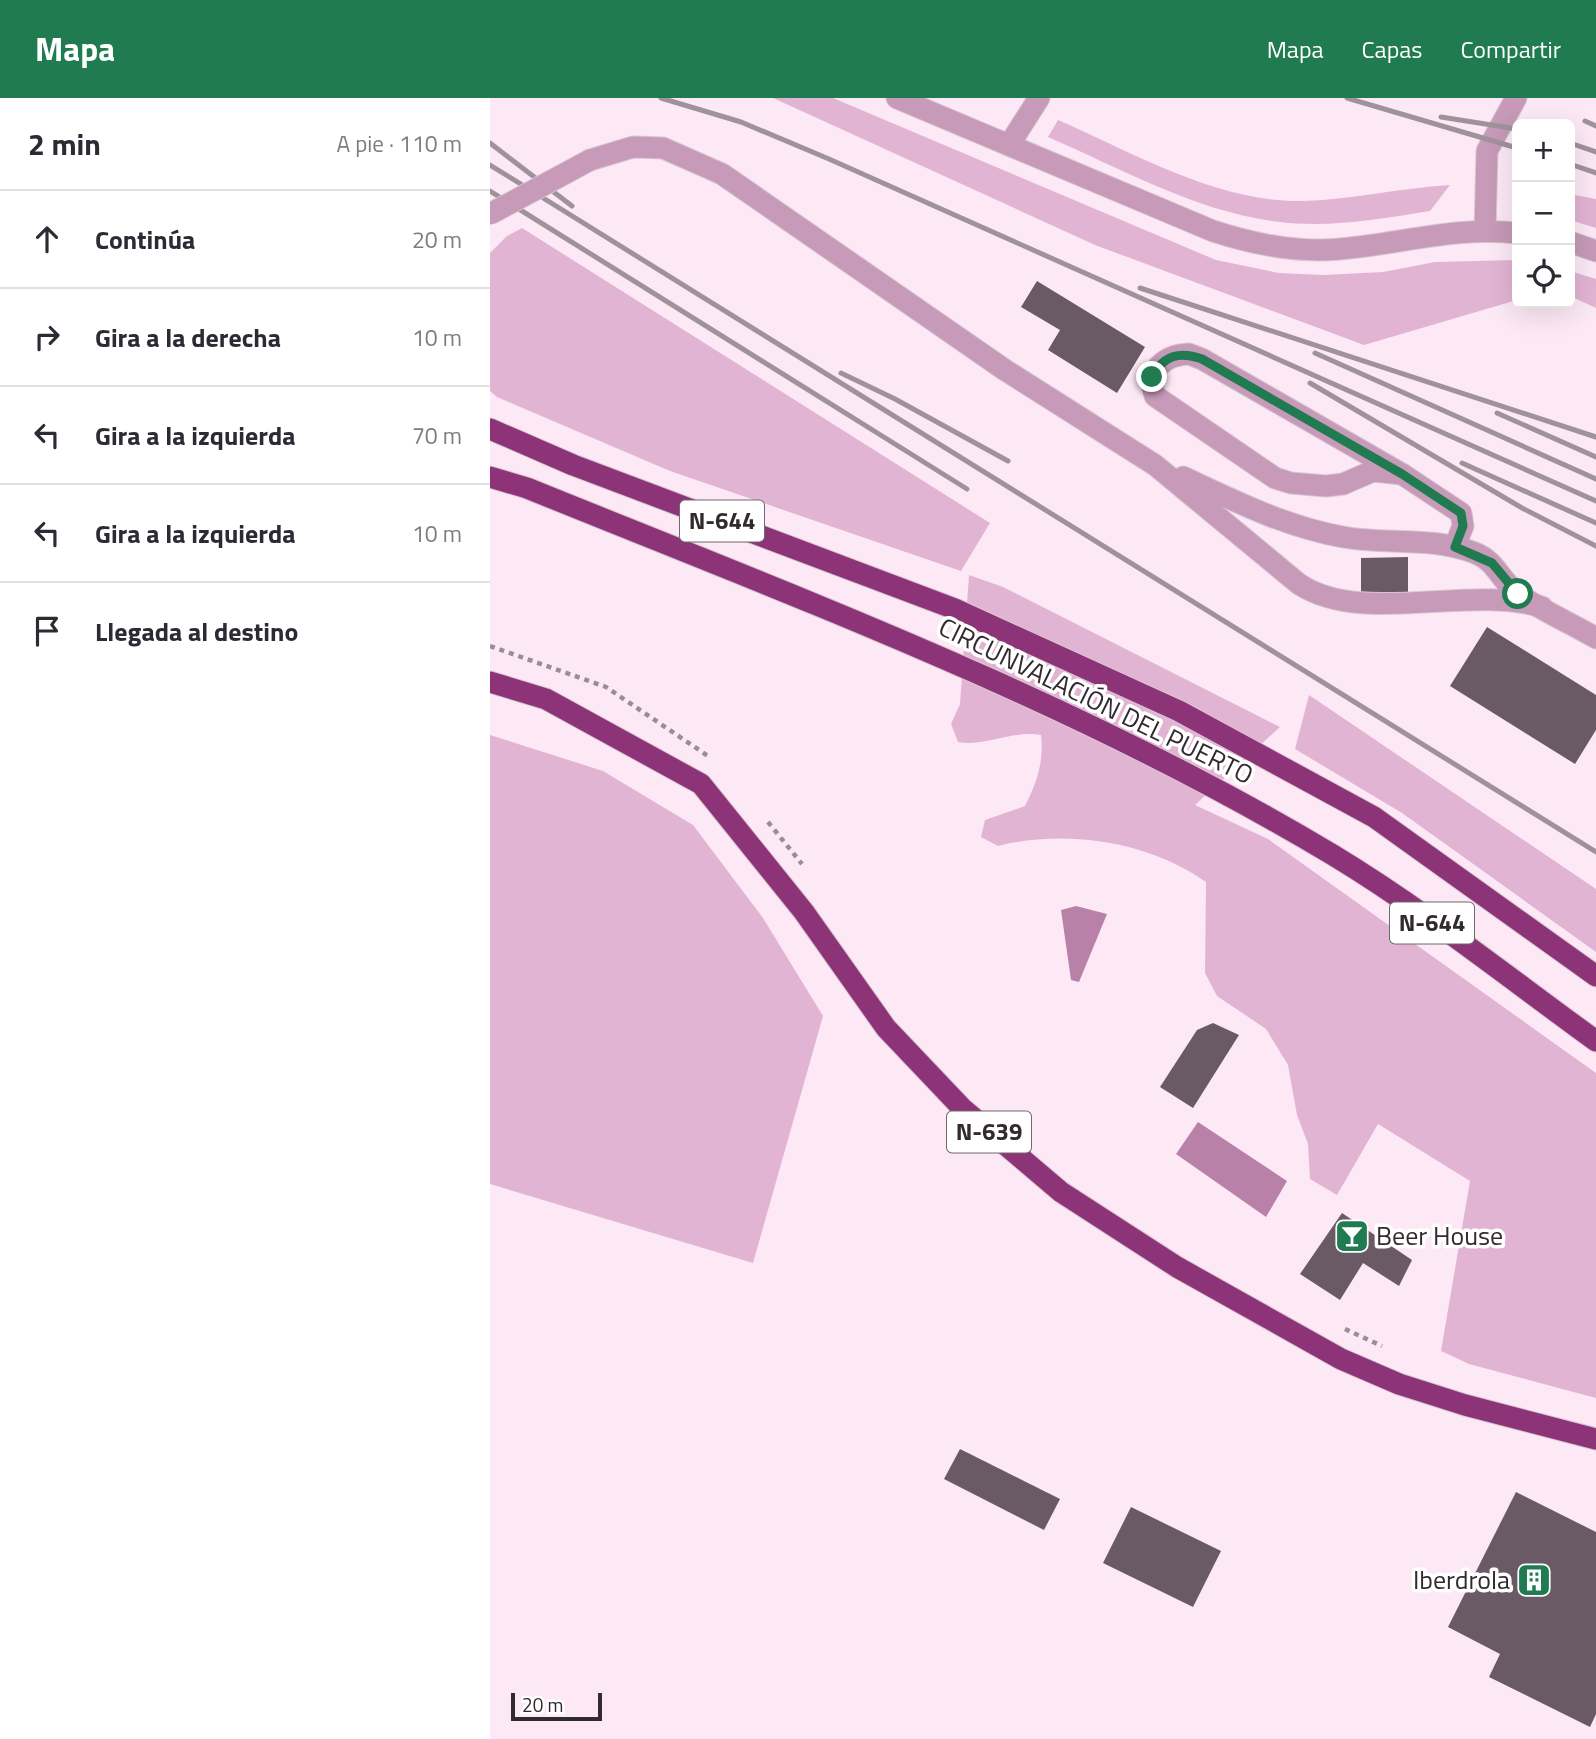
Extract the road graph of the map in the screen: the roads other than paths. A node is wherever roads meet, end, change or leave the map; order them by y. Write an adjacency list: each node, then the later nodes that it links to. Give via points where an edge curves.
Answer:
1 (897, 98): 4 (street)
2 (1039, 98): 4 (street)
3 (1516, 98): 6 (street, via 1486,151)
4 (1009, 145): 6 (street, via 1213,231 1274,246 1338,250)
5 (490, 214): 11 (street, bridge, via 618,149 656,147 678,152 722,174 1005,370)
6 (1485, 231): 7 (street)
7 (1512, 233)
8 (1575, 244): 9 (street)
9 (1596, 251)
10 (490, 429): 18 (highway, CIRCUNVALACIÓN DEL PUERTO / N-644, via 573,465 955,609 1179,711 1374,817)
11 (1155, 465): 14 (street, via 1294,525 1364,540); 15 (street, via 1316,594 1342,601 1500,599)
12 (1402, 474): 12 (street, via 1202,359 1176,355 1157,367 1152,377 1155,396 1164,404 1275,478 1326,486 1373,471); 14 (street, via 1461,513 1463,526)
13 (490, 477): 19 (highway, CIRCUNVALACIÓN DEL PUERTO / N-644, via 927,649 1040,699 1263,814 1336,857)
14 (1455, 547): 15 (street, via 1484,557 1518,594)
15 (1542, 607): 16 (street)
16 (1596, 638)
17 (490, 682): 20 (highway, N-639, via 547,699 701,784 804,912 887,1028 962,1108 1061,1192 1177,1267 1341,1359 1452,1401)
18 (1596, 976)
19 (1596, 1041)
20 (1596, 1439)

